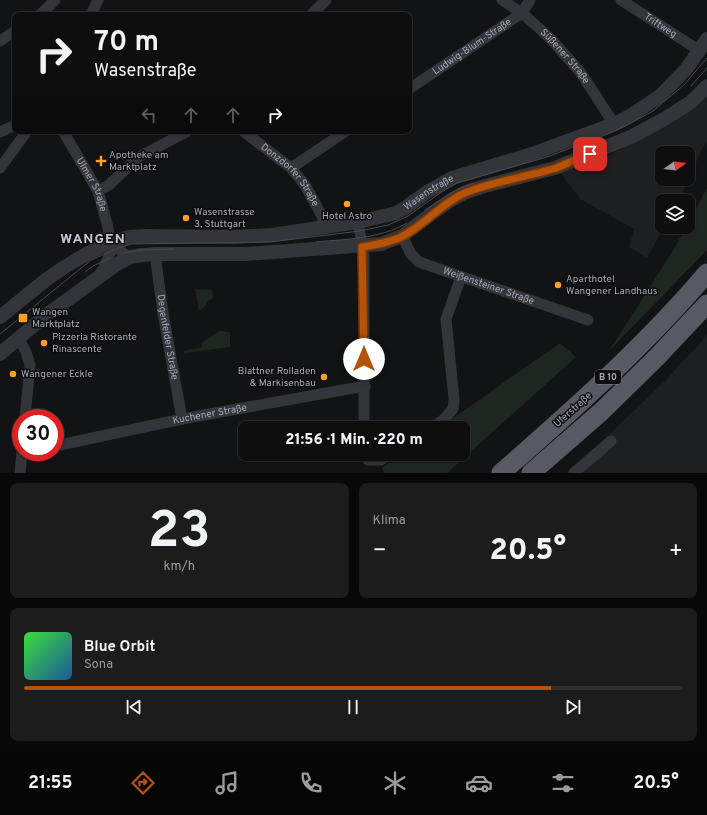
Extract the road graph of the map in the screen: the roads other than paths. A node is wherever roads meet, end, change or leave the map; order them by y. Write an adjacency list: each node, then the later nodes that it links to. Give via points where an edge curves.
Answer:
1 (56, 0): 7 (street)
2 (98, 0): 8 (street)
3 (326, 0): 9 (street)
4 (502, 0): 10 (street, Süßener Straße)
5 (530, 0): 10 (street, Ludwig-Blum-Straße)
6 (621, 0): 13 (street, Triftweg)
7 (43, 12)
8 (92, 12)
9 (313, 12)
10 (522, 12): 15 (street, Ludwig-Blum-Straße); 16 (street, Süßener Straße, via 581,73)
11 (12, 33): 12 (street)
12 (0, 41)
13 (703, 45): 16 (street, Wasenstraße, via 687,68 660,96 646,107)
14 (707, 86): 29 (street, Wasenstraße, via 690,102 633,136 556,168 466,192)
15 (412, 87)
16 (614, 124): 27 (street, Wasenstraße, via 529,155 452,178 396,213)
17 (12, 126): 18 (street)
18 (0, 132)
19 (25, 134): 24 (street)
20 (65, 134): 26 (street, Ulmer Straße)
21 (182, 134): 26 (street, via 137,158 109,186)
22 (247, 134): 25 (street, Donzdorfer Straße)
23 (342, 134): 25 (street)
24 (0, 168)
25 (291, 168): 28 (street, Donzdorfer Straße, via 322,216)
26 (98, 191): 30 (street, Ulmer Straße)
27 (358, 222): 28 (street, Wasenstraße); 31 (street)
28 (325, 227): 30 (street, Wasenstraße, via 272,235 145,236)
29 (402, 236): 31 (street, Wasenstraße, via 381,244); 35 (street, Weißensteiner Straße, via 411,254 419,262)
30 (111, 242): 33 (street); 36 (street, Ulmer Straße, via 109,259); 38 (street, Wasenstraße, via 63,268)
31 (362, 247): 32 (street, Wasenstraße, via 246,254); 42 (street)
32 (155, 254): 33 (street, Wasenstraße); 44 (street, Degenfelder Straße)
33 (130, 257): 36 (street)
34 (707, 273): 51 (highway, Uferstraße / B 10, via 627,359)
35 (461, 277): 39 (street, Weißensteiner Straße); 46 (street, via 446,320 454,399 452,409)
36 (96, 279): 40 (street, via 45,316)
37 (707, 304): 52 (highway, Uferstraße / B 10, via 602,410)
38 (0, 317)
39 (588, 320)
40 (19, 339): 41 (street); 43 (street, via 30,365)
41 (0, 354)
42 (364, 386): 44 (street, Kuchener Straße); 45 (street)
43 (26, 409)
44 (182, 419): 48 (street, Kuchener Straße)
45 (364, 421)
46 (442, 421)
47 (611, 440): 53 (street)
48 (64, 444)
49 (22, 461): 50 (street)
50 (20, 473)
51 (501, 473)
52 (531, 473)
53 (574, 473)

